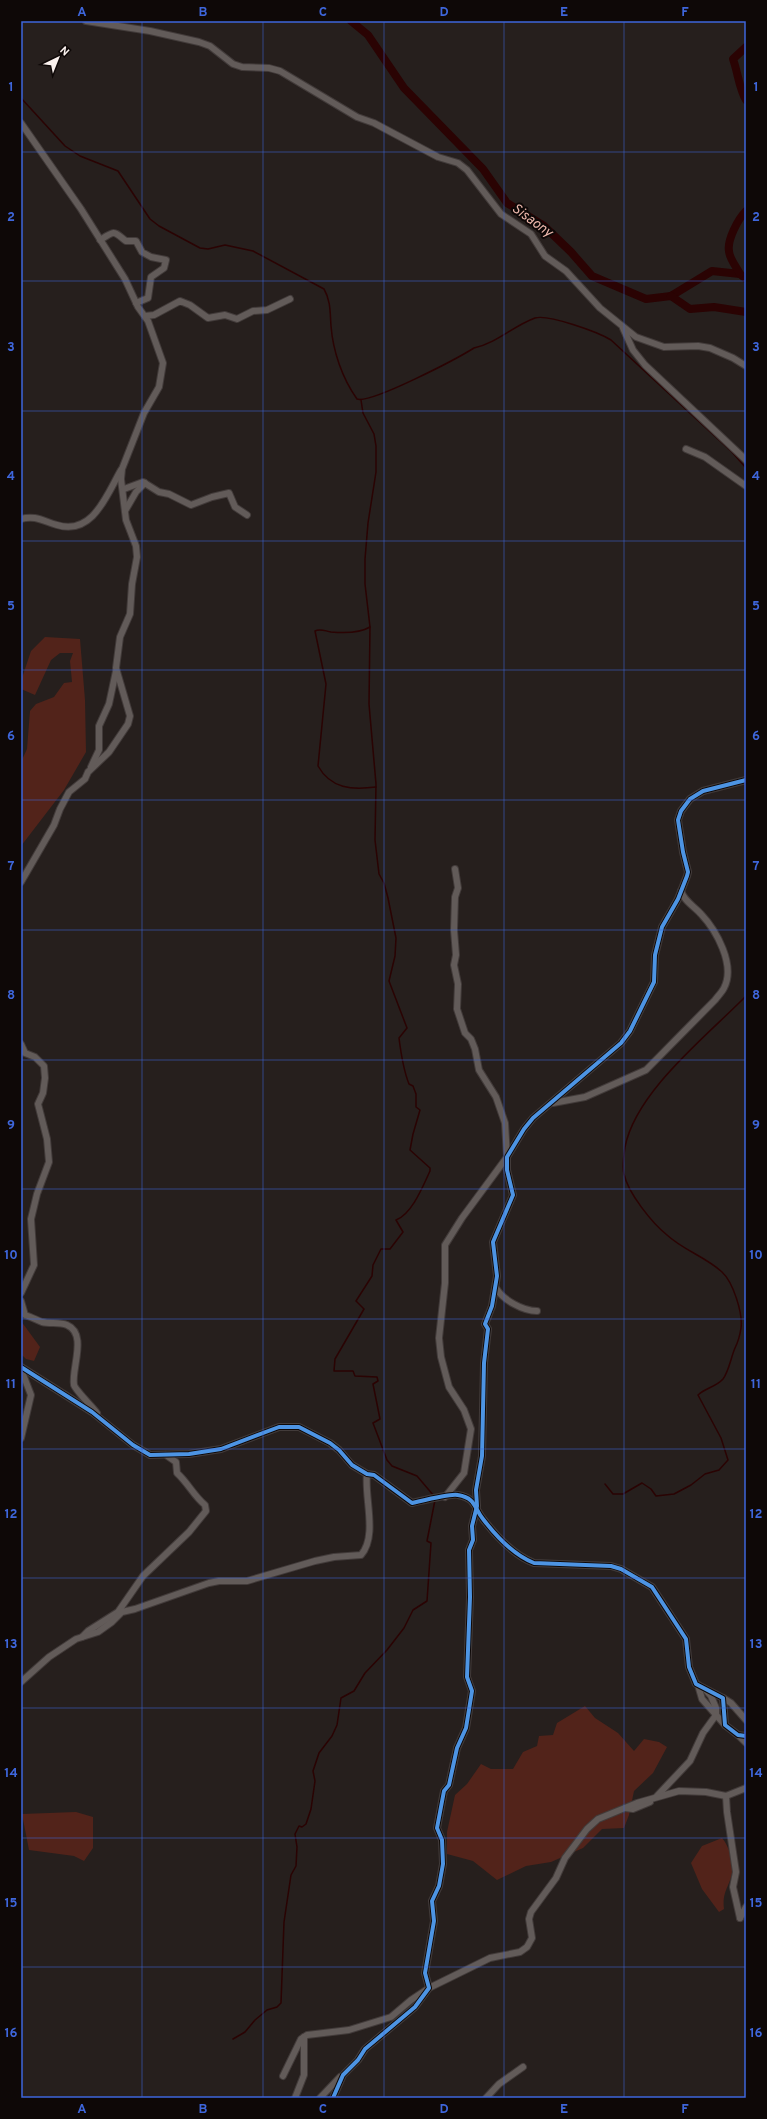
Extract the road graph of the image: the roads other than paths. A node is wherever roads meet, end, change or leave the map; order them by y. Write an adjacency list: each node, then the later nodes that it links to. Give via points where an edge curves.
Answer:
1 (86, 21): 7 (street, via 199,42 210,46 233,64 280,71 357,117 384,127 438,157 458,163 467,170 501,214 531,234 545,256 566,271 600,308)
2 (21, 123): 3 (street)
3 (100, 240): 5 (street, via 125,279); 5 (street, via 118,233 126,241 136,241 142,252 148,256 166,260 164,268 151,277 148,298)
4 (290, 299): 6 (street, via 274,308 253,311 237,319 225,315 208,318 194,307 180,301 154,315)
5 (136, 303): 6 (street)
6 (145, 316): 11 (street, via 153,331 163,363 162,375)
7 (623, 328): 8 (street, via 636,337 664,347 710,348); 10 (street, via 633,350 645,365)
8 (746, 366)
9 (686, 449): 13 (street, via 705,457)
10 (746, 460)
11 (122, 469): 14 (street); 17 (street, via 100,508 87,521 65,527 41,518)
12 (145, 483): 14 (street); 15 (street, via 136,492); 16 (street, via 159,492 191,505 212,496 229,493 235,507)
13 (746, 486)
14 (124, 489): 15 (street)
15 (125, 511): 18 (street, via 137,557 130,614 120,637)
16 (247, 514)
17 (21, 519)
18 (116, 668): 19 (street, via 109,704 99,726 99,750); 19 (street, via 130,716 128,724 109,752)
19 (88, 772): 22 (street, via 85,779 69,792 54,825)
20 (746, 780): 23 (street, via 703,791 684,805 678,820 688,872)
21 (455, 869): 26 (street, via 458,888 455,897 454,930 457,1009 465,1033 475,1049 479,1070 496,1097 505,1122)
22 (21, 882)
23 (681, 891): 25 (street, via 660,933 655,955 654,982 630,1031 615,1048); 25 (street, via 683,897 702,914 721,943 727,966 724,987 715,1000 646,1070 585,1097)
24 (21, 1044): 28 (street, via 25,1053 35,1057 44,1066 44,1086 38,1104 47,1139 49,1162 31,1219 34,1265)
25 (549, 1104): 26 (street, via 524,1129)
26 (507, 1157): 27 (street, via 507,1170 513,1195 493,1242 497,1270); 36 (street, via 445,1245 445,1283 439,1338 441,1357 449,1387 464,1410 471,1429 464,1473)
27 (496, 1288): 30 (street, via 515,1304); 37 (street, via 485,1324 488,1329)
28 (21, 1293)
29 (21, 1301): 32 (street, via 25,1315 43,1322 66,1324 70,1327 78,1349 74,1365 74,1385 85,1400 106,1418)
30 (537, 1311)
31 (21, 1368): 32 (street); 33 (street, via 31,1395)
32 (109, 1425): 34 (street, via 144,1452 150,1455)
33 (21, 1438)
34 (164, 1454): 35 (street, via 189,1454 221,1449 279,1427 299,1427 330,1443 352,1465); 38 (street, via 176,1462 177,1473 189,1483 205,1505 206,1512 143,1576 118,1612)
35 (367, 1474): 36 (street, via 374,1475 412,1502); 38 (street, via 370,1526 366,1550 361,1555 315,1561 246,1581 224,1580 209,1583 122,1612 98,1632)
36 (445, 1497): 37 (street, via 457,1494 472,1500)
37 (477, 1506): 40 (street, via 482,1519 503,1543 526,1560 534,1563 611,1566 652,1587 686,1639 689,1667); 51 (street, via 472,1526 473,1540 469,1550 467,1677 472,1691 466,1728 457,1748 449,1785 444,1791 437,1828 442,1840 443,1864 439,1886 432,1902 434,1921 425,1973)
38 (82, 1637): 39 (street, via 49,1658)
39 (21, 1682)
40 (701, 1687): 41 (street); 42 (street, via 702,1699)
41 (724, 1698): 43 (street); 44 (street)
42 (716, 1715): 44 (street); 49 (street, via 703,1733 690,1761)
43 (746, 1720)
44 (725, 1725): 45 (street)
45 (745, 1740): 46 (street)
46 (746, 1747)
47 (746, 1788): 48 (street)
48 (726, 1796): 49 (street, via 679,1790); 50 (street, via 736,1872 733,1887 740,1918)
49 (657, 1797): 51 (street, via 623,1807 592,1824 565,1858 556,1878 531,1912 529,1919 532,1938 527,1947 520,1952 490,1958)
50 (746, 1907)
51 (429, 1988): 52 (street, via 391,2017 349,2030); 54 (street, via 415,2007 365,2050)
52 (304, 2037): 55 (street); 56 (street, via 304,2075)
53 (523, 2067): 59 (street, via 498,2084)
54 (342, 2075): 57 (street); 58 (street)
55 (283, 2076)
56 (295, 2098)
57 (320, 2098)
58 (333, 2098)
59 (486, 2098)

